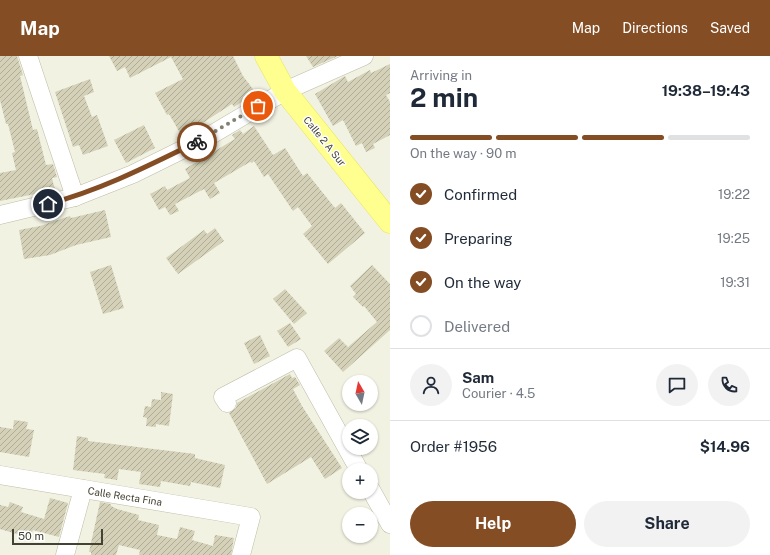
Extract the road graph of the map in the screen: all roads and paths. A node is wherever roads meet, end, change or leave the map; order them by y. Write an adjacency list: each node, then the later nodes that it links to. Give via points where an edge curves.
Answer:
1 (28, 56): 5 (street)
2 (266, 56): 4 (main road, Calle 2 A Sur)
3 (364, 56): 4 (street)
4 (285, 91): 5 (street, via 206,138 133,174); 7 (main road, Calle 2 A Sur)
5 (75, 196): 6 (street)
6 (0, 214)
7 (390, 222)
8 (227, 403): 9 (street, via 223,397 297,358)
9 (356, 463)
10 (0, 475): 11 (street, Calle Recta Fina)
11 (83, 489): 14 (street); 15 (street, Calle Recta Fina, via 251,517)
12 (376, 499): 13 (street)
13 (390, 524)
14 (66, 555)
15 (241, 555)

